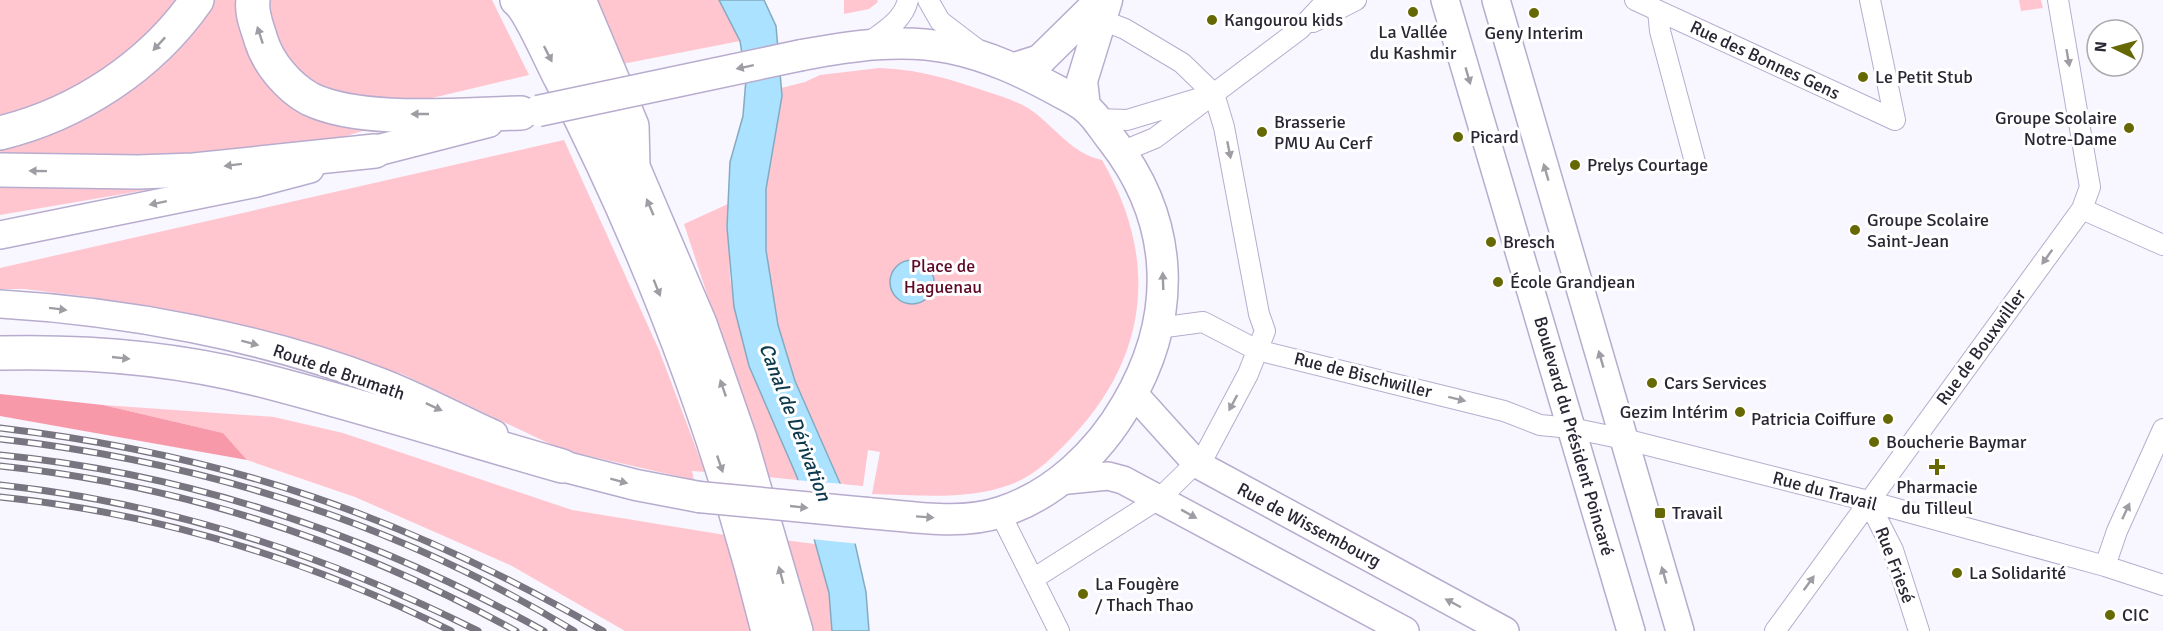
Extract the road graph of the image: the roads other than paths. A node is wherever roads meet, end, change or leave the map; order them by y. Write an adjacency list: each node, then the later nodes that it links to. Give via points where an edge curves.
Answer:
1 (197, 0): 23 (highway, one-way to 23, via 153,51 121,77 79,103)
2 (253, 0): 21 (highway, one-way to 2, via 381,114 310,99 283,77 265,52 252,10)
3 (579, 0): 27 (highway, via 632,126)
4 (908, 0): 17 (street, via 894,24)
5 (928, 0): 18 (street, via 940,21)
6 (1327, 0): 16 (street)
7 (1356, 0): 16 (street)
8 (1445, 0): 37 (main road, Boulevard du Président Poincaré, one-way to 37)
9 (1496, 0): 39 (main road, one-way to 9)
10 (1635, 0): 15 (street, Rue des Bonnes Gens)
11 (1870, 0): 15 (street, Rue des Bonnes Gens, via 1895,120)
12 (2058, 0): 29 (street, one-way to 29, via 2090,187)
13 (527, 1): 27 (main road, via 582,57); 49 (highway, one-way to 49, via 658,288 725,480)
14 (1103, 7): 19 (main road, via 1040,60); 20 (street, via 1125,29 1182,63); 22 (main road, via 1082,81)
15 (1658, 11): 26 (street)
16 (1300, 28): 20 (street)
17 (868, 44): 18 (main road, via 948,48); 21 (main road, one-way to 21, bridge)
18 (988, 58): 19 (main road)
19 (1015, 68): 22 (main road)
20 (1214, 94): 22 (street, via 1127,120); 25 (street, via 1155,138); 34 (street, one-way to 34, via 1265,331)
21 (529, 112): 24 (main road)
22 (1091, 113): 25 (main road)
23 (0, 133)
24 (375, 151): 28 (highway, one-way to 28, via 183,171); 30 (main road, one-way to 30, via 257,183)
25 (1121, 152): 33 (main road, one-way to 25, via 1163,287 1156,224 1140,182)
26 (1695, 162)
27 (633, 167): 50 (highway, one-way to 27, via 740,439 700,324)
28 (0, 170)
29 (2082, 209): 31 (street); 44 (street, Rue de Bouxwiller, one-way to 44)
30 (0, 235)
31 (2163, 245)
32 (0, 304): 41 (main road, Route de Brumath, one-way to 41, via 165,324 293,354 378,381)
33 (1158, 328): 34 (street, Rue de Bischwiller, via 1203,322); 36 (main road, via 1150,359)
34 (1257, 350): 37 (street, Rue de Bischwiller, one-way to 37, via 1504,411 1540,425); 40 (street, one-way to 40, via 1248,374)
35 (0, 353): 41 (highway, one-way to 41, via 94,355 256,379)
36 (1133, 393): 40 (main road, Rue de Wissembourg); 42 (main road, via 1092,452)
37 (1571, 428): 39 (street, Rue de Bischwiller); 54 (main road, Boulevard du Président Poincaré)
38 (2163, 429): 46 (street, one-way to 38, via 2116,531)
39 (1624, 439): 44 (street, Rue du Travail); 55 (main road, one-way to 39)
40 (1197, 465): 43 (street); 53 (main road, Rue de Wissembourg, one-way to 40)
41 (562, 466): 45 (main road, Route de Brumath, one-way to 45, bridge, via 699,497 958,519)
42 (1059, 481): 43 (main road, via 1108,476); 45 (main road)
43 (1160, 498): 47 (street); 52 (main road, one-way to 52)
44 (1868, 501): 46 (street, Rue du Travail); 56 (street, Rue de Bouxwiller, one-way to 44); 57 (street, Rue Friesé, via 1893,550)
45 (1000, 513): 47 (street)
46 (2105, 566): 48 (street, Rue du Travail)
47 (1033, 579): 51 (street)
48 (2163, 585)
49 (768, 631)
50 (796, 631)
51 (1059, 631)
52 (1405, 631)
53 (1505, 631)
54 (1631, 631)
55 (1680, 631)
56 (1775, 631)
57 (1919, 631)

